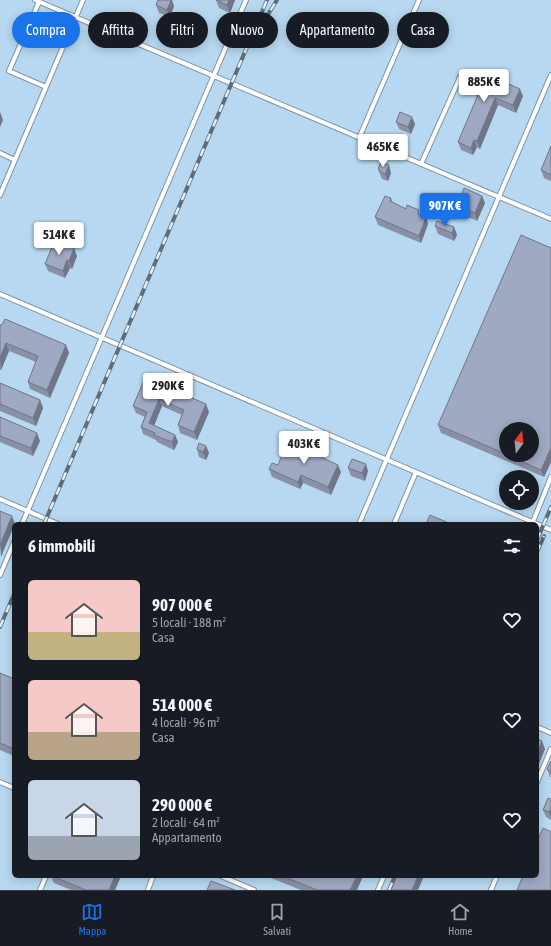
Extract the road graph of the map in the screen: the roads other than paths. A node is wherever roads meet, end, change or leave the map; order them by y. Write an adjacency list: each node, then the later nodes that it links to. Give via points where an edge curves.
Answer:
1 (83, 0): 6 (lane)
2 (246, 0): 11 (lane)
3 (419, 0): 13 (lane)
4 (37, 1): 5 (lane); 12 (lane, via 9,71)
5 (64, 12)
6 (78, 12)
7 (80, 19): 11 (lane)
8 (63, 48): 12 (lane)
9 (461, 75): 16 (lane)
10 (551, 75): 18 (lane)
11 (213, 76): 13 (lane); 21 (lane)
12 (46, 87): 15 (lane)
13 (359, 138): 16 (lane)
14 (0, 153): 15 (lane)
15 (15, 160): 17 (lane)
16 (421, 164): 18 (lane)
17 (0, 195)
18 (498, 197): 19 (lane); 22 (lane)
19 (551, 219)
20 (0, 294): 21 (lane)
21 (102, 337): 22 (lane); 26 (lane)
22 (387, 459): 23 (lane); 29 (lane)
23 (416, 472): 30 (lane); 31 (lane)
24 (551, 476): 32 (lane)
25 (0, 499): 26 (lane)
26 (27, 511): 27 (lane); 28 (lane)
27 (23, 522)
28 (53, 522)
29 (360, 522)
30 (395, 522)
31 (530, 522)
32 (532, 522)
33 (539, 526): 34 (lane)
34 (551, 530)
35 (12, 547): 36 (lane)
36 (0, 575)
37 (539, 728): 38 (lane)
38 (551, 733)
39 (551, 749): 40 (lane)
40 (539, 777)
41 (0, 782): 42 (lane)
42 (12, 787)
43 (45, 878): 48 (lane)
44 (153, 878): 49 (lane)
45 (226, 878): 50 (lane)
46 (383, 878): 51 (lane)
47 (496, 878): 52 (lane)
48 (40, 890)
49 (148, 890)
50 (254, 890)
51 (378, 890)
52 (491, 890)

